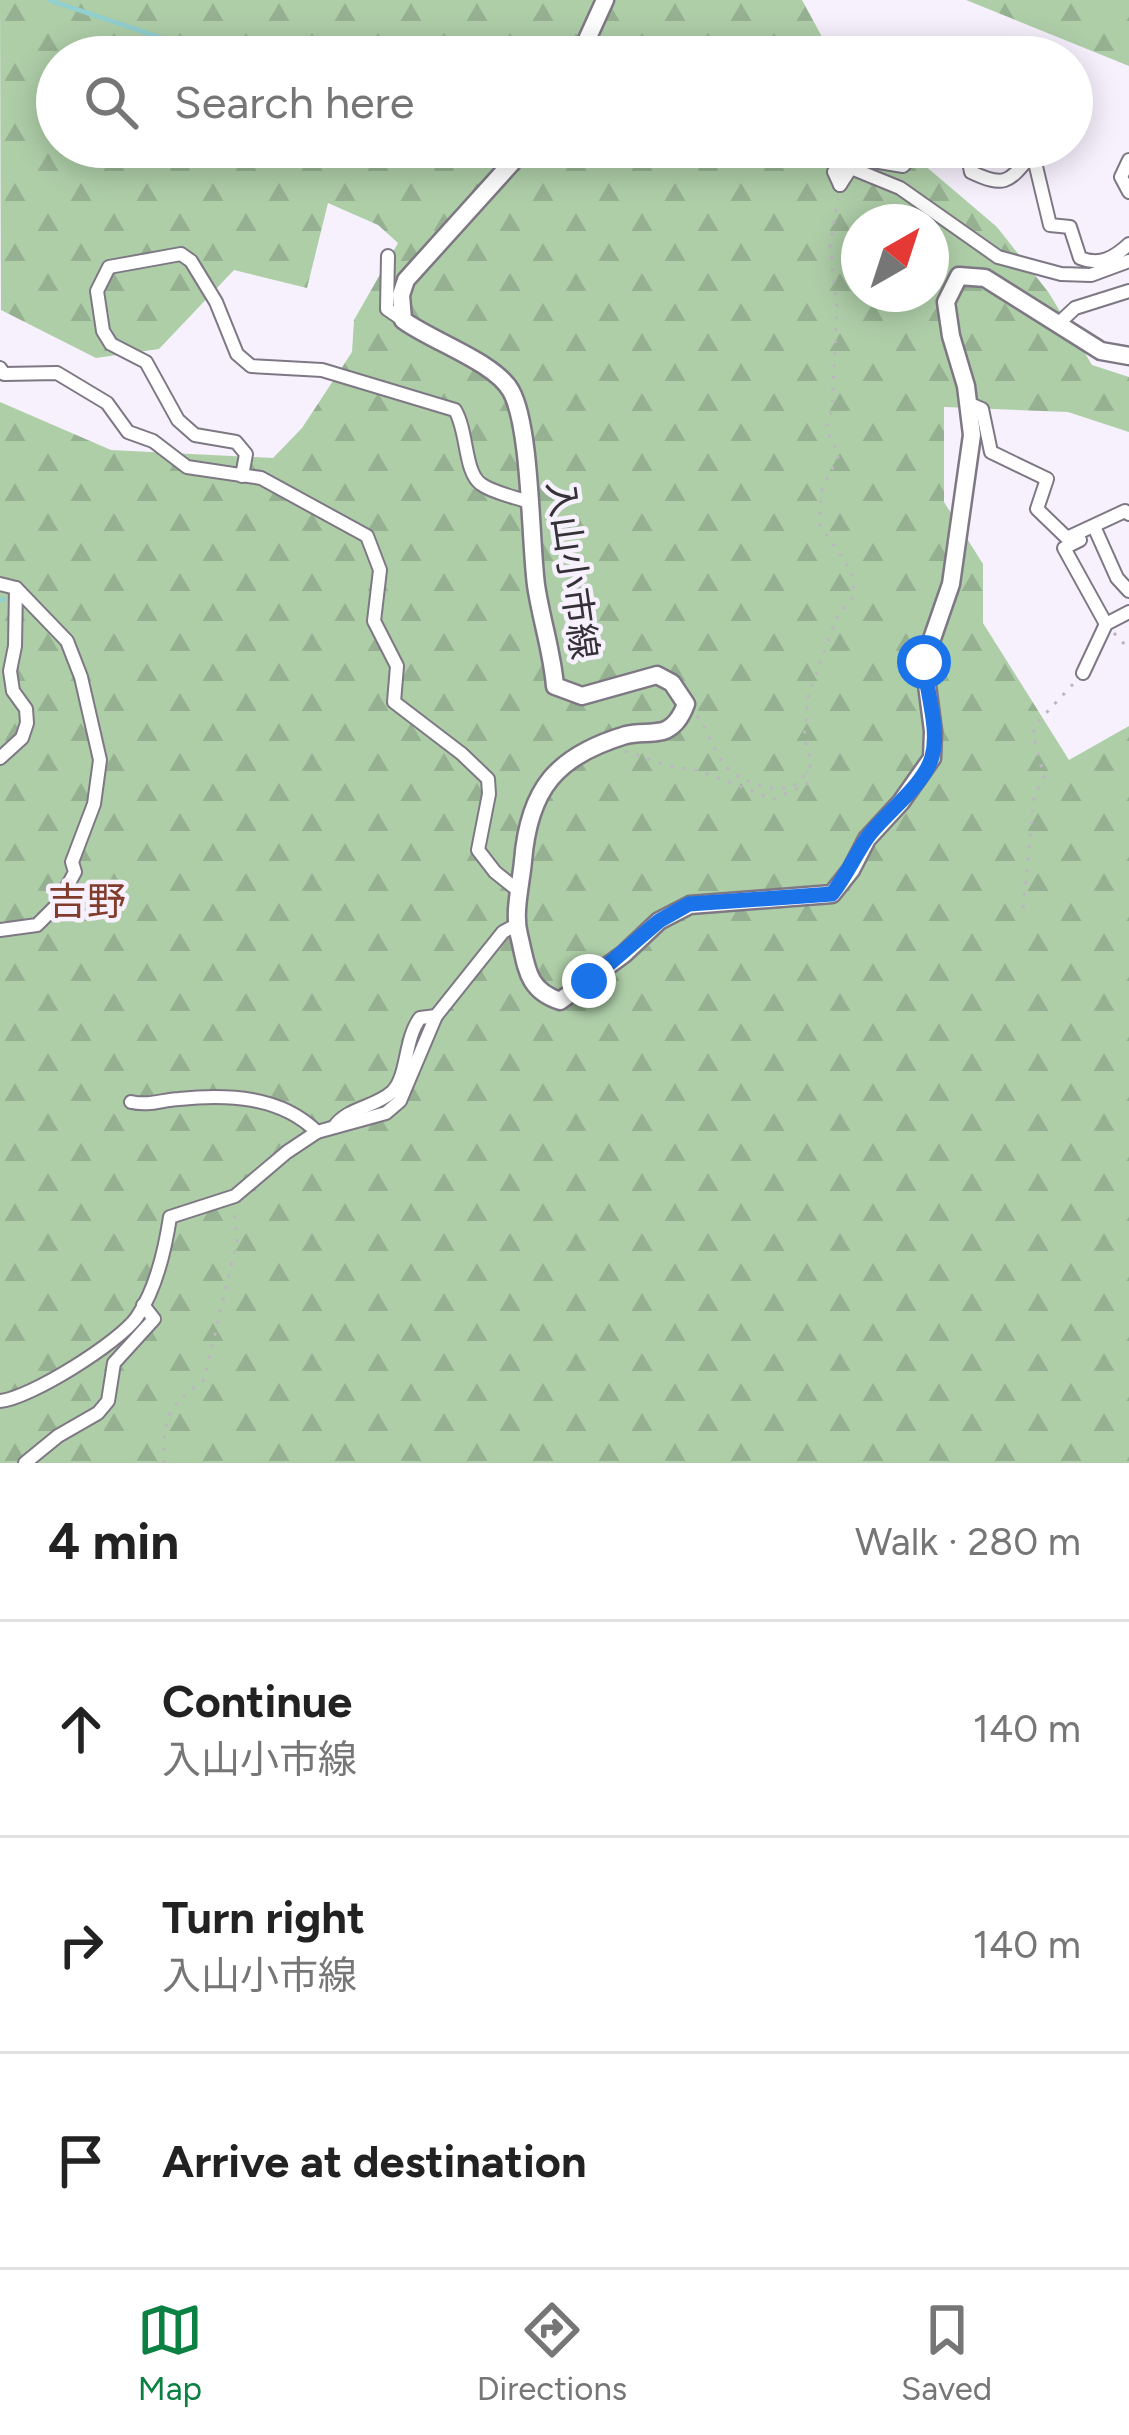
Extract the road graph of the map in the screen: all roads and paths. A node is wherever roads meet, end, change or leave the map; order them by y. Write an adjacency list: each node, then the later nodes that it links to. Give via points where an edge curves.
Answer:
1 (605, 0): 2 (main road)
2 (589, 36)
3 (1129, 160): 10 (street, via 1121,177)
4 (507, 168): 15 (main road, via 406,280)
5 (838, 168): 9 (street)
6 (970, 168): 7 (street, via 995,184)
7 (1018, 168)
8 (1036, 168): 11 (street, via 1050,225 1070,226 1080,258 1114,257)
9 (840, 185): 13 (street, via 851,168 900,188 998,256 1061,274 1091,275); 34 (path, via 830,245 837,308 826,429 839,455 821,489 820,524 852,572 854,595 836,620 808,697)
10 (1129, 192)
11 (1129, 244)
12 (388, 256): 15 (street, via 387,309)
13 (1129, 261)
14 (1129, 291): 16 (street, via 1075,308)
15 (403, 320): 21 (main road, 入山小市線, via 511,389)
16 (1059, 323): 17 (main road, via 1101,351); 19 (main road, via 985,278 959,276 946,302)
17 (1129, 356)
18 (0, 368): 20 (street, via 57,373 107,403 128,432 187,467)
19 (968, 403): 23 (street, via 982,409 991,452 1046,479 1036,509 1067,538); 37 (main road, via 972,435 951,584 924,662 932,758 832,894 689,904 560,1001 542,995 530,978)
20 (242, 476): 21 (street, via 246,454 236,442 194,435 146,362 111,344 97,291 109,267 181,254 251,366 322,370 455,410 479,484); 35 (street, via 261,478 372,542 380,570 374,621 397,666 394,702 488,779 478,850)
21 (529, 502): 31 (main road, 入山小市線, via 555,686 582,695 657,675 686,704)
22 (1129, 514): 23 (street)
23 (1094, 528): 26 (street); 28 (street, via 1064,548)
24 (0, 584): 25 (street)
25 (16, 588): 33 (street, via 10,671 27,723); 38 (street, via 67,641 100,760 67,890 37,926)
26 (1129, 592)
27 (1129, 612): 28 (street)
28 (1106, 625): 29 (path); 30 (street)
29 (1129, 649)
30 (1084, 673): 36 (path, via 1033,734 1044,776 1034,797)
31 (682, 715): 32 (main road, via 667,730); 34 (path, via 699,717 733,773 777,789 790,788)
32 (589, 748): 34 (path, via 700,771 773,800 807,784); 35 (main road, via 556,772 526,820)
33 (0, 758)
34 (807, 770)
35 (520, 892): 37 (main road)
36 (1023, 908)
37 (516, 926): 40 (street, via 436,1016 400,1101 386,1113)
38 (0, 930)
39 (131, 1102): 40 (street, via 260,1100)
40 (317, 1132): 41 (street)
41 (242, 1190): 42 (street, via 170,1217); 45 (path, via 204,1379 173,1402)
42 (143, 1305): 43 (street, via 128,1327 45,1385); 44 (street, via 154,1319 115,1363 108,1401)
43 (0, 1401)
44 (25, 1463)
45 (164, 1463)

